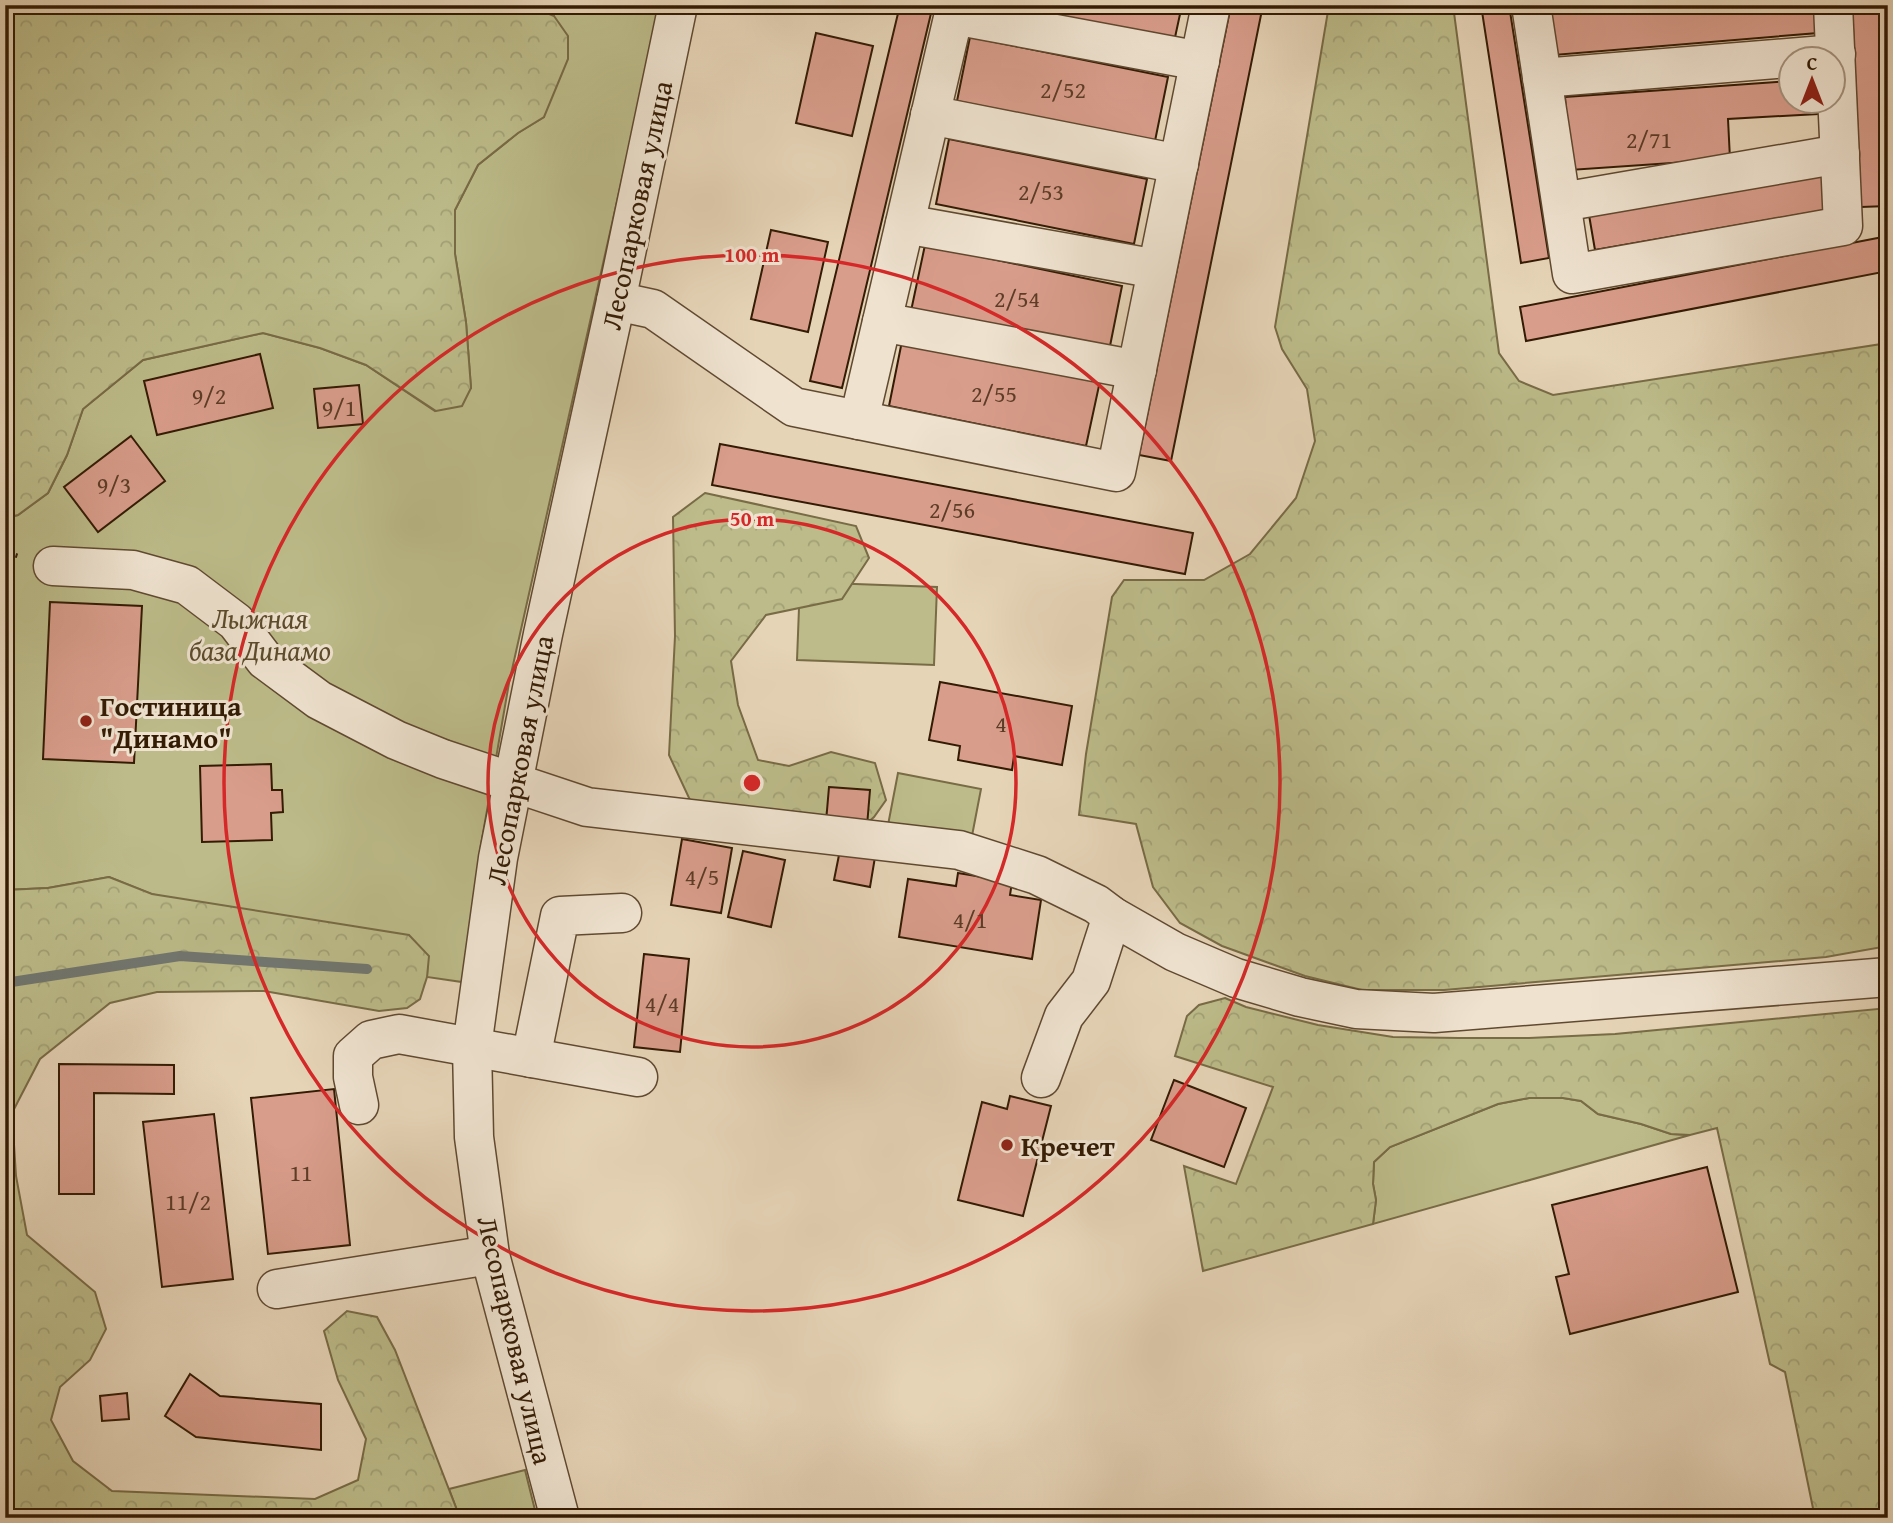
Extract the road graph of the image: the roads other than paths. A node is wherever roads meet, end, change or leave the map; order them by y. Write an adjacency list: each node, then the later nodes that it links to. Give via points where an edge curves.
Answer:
1 (678, 5): 17 (street, Лесопарковая улица)
2 (1211, 5): 8 (street)
3 (1531, 5): 9 (street)
4 (1833, 5): 6 (street)
5 (955, 10): 8 (street); 10 (street)
6 (1836, 46)
7 (1778, 59): 9 (street)
8 (1200, 61): 13 (street)
9 (1542, 78): 14 (street)
10 (930, 115): 13 (street); 15 (street)
11 (1839, 116): 12 (street)
12 (1840, 153): 14 (street); 14 (street, via 1843,226 1613,267 1572,274)
13 (1179, 164): 16 (street)
14 (1562, 202)
15 (905, 224): 16 (street); 18 (street)
16 (1157, 269): 19 (street)
17 (617, 301): 20 (street, via 653,309 794,407); 22 (street, Лесопарковая улица)
18 (882, 322): 19 (street); 20 (street)
19 (1137, 370): 20 (street, via 1116,472)
20 (859, 420)
21 (53, 566): 22 (street, via 133,570 187,585 236,622 265,660 319,701 396,740)
22 (513, 783): 24 (street, via 587,807 959,850 1037,875); 26 (street, Лесопарковая улица)
23 (622, 913): 27 (street, via 560,916)
24 (1112, 916): 25 (street, via 1175,952 1236,978 1356,1009 1434,1013); 29 (street, via 1091,981 1064,1016)
25 (1888, 977)
26 (472, 1047): 27 (street); 30 (street, via 399,1034 371,1040 353,1056); 31 (street, Лесопарковая улица, via 474,1137)
27 (531, 1058): 28 (street)
28 (638, 1077)
29 (1041, 1078)
30 (359, 1105)
31 (490, 1255): 32 (street); 33 (street, Лесопарковая улица)
32 (277, 1289)
33 (560, 1518)

